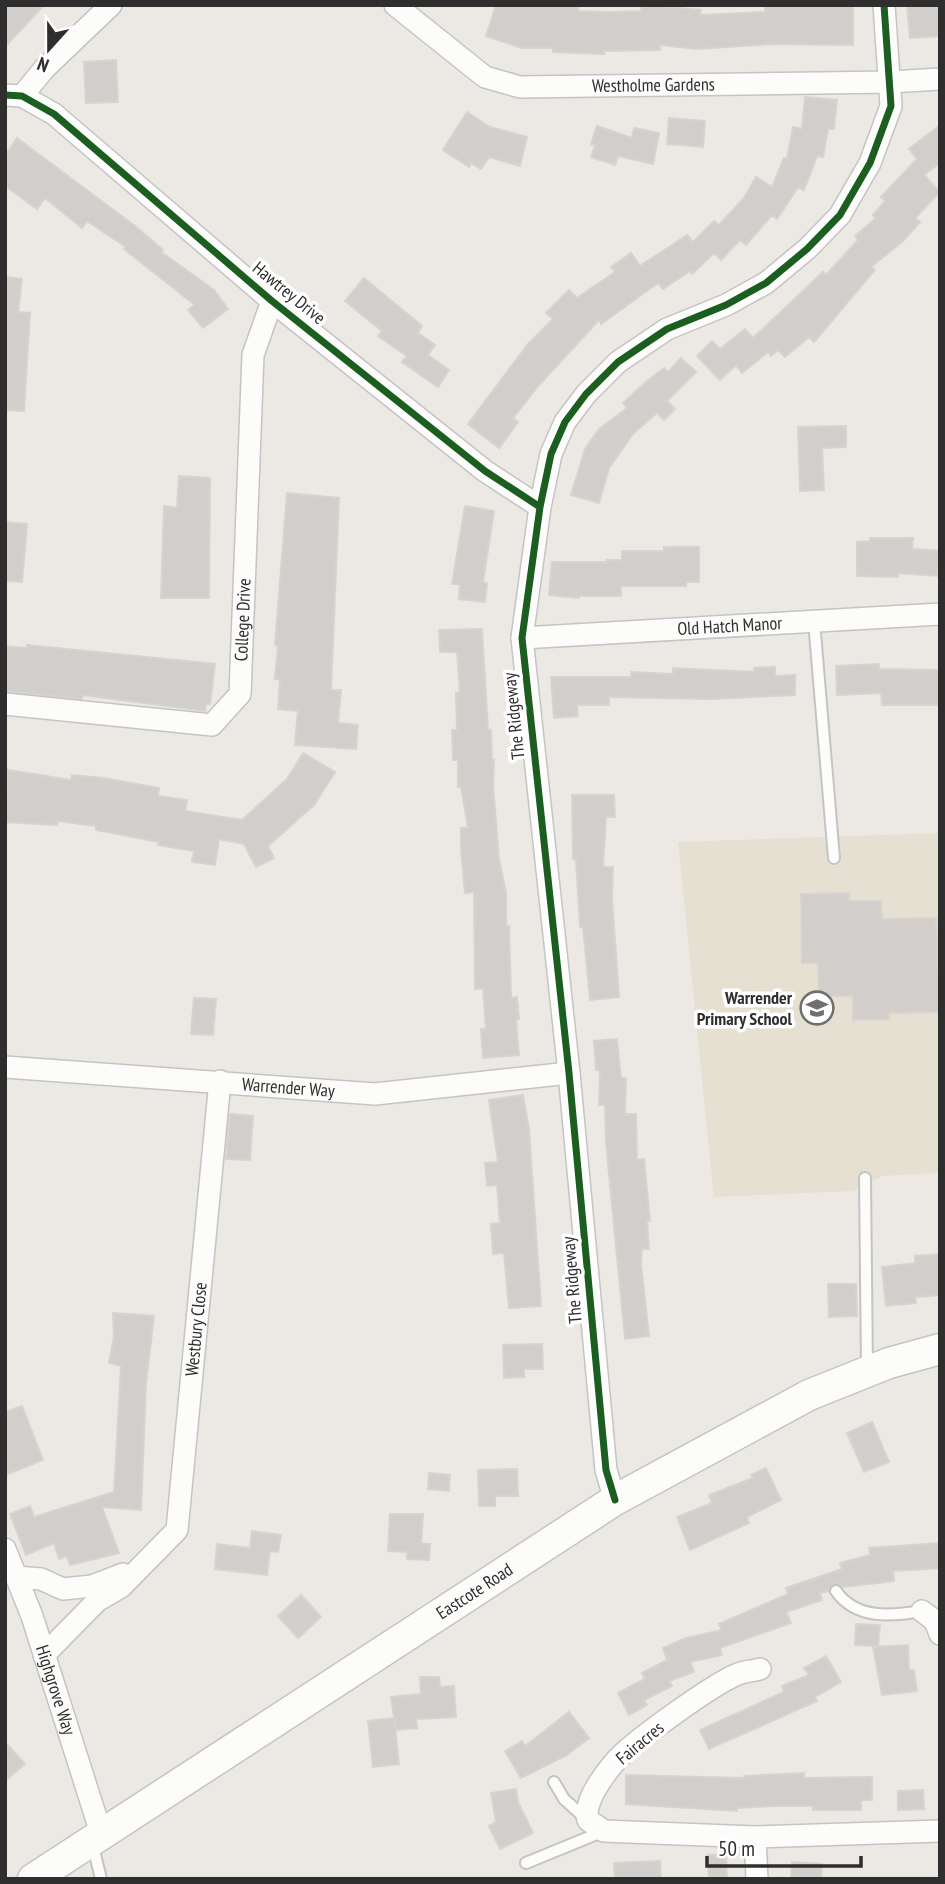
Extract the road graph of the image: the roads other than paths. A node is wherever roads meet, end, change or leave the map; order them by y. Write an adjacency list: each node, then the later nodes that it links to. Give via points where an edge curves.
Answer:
1 (111, 5): 6 (street)
2 (395, 5): 5 (street, Westholme Gardens, via 485,77 520,87)
3 (884, 5): 5 (street, The Ridgeway)
4 (940, 79): 5 (street, Westholme Gardens)
5 (890, 82): 8 (street, The Ridgeway, via 891,106 870,163 840,215 766,282 667,329 618,362 565,422 551,454)
6 (14, 96): 7 (street, Hawtrey Drive, via 54,114)
7 (272, 301): 8 (street, Hawtrey Drive, via 485,471); 12 (street, College Drive, via 253,355 240,694 212,725)
8 (540, 507): 11 (street, The Ridgeway)
9 (940, 614): 10 (street, Old Hatch Manor)
10 (814, 621): 11 (street, Old Hatch Manor); 13 (lane)
11 (522, 638): 15 (street, The Ridgeway)
12 (5, 704)
13 (834, 858)
14 (5, 1067): 16 (street, Warrender Way)
15 (569, 1073): 16 (street, Warrender Way, via 375,1094); 20 (street, The Ridgeway, via 606,1470)
16 (220, 1081): 22 (street, Westbury Close, via 177,1530)
17 (865, 1178): 19 (lane)
18 (940, 1349): 19 (main road, Eastcote Road)
19 (867, 1372): 20 (main road, Eastcote Road, via 810,1395)
20 (614, 1500): 32 (main road, Eastcote Road)
21 (5, 1549): 23 (street, Highgrove Way)
22 (144, 1565): 23 (street, Westbury Close, via 92,1586 63,1589 41,1579); 27 (street, Westbury Close, via 90,1608)
23 (16, 1577): 27 (street, Highgrove Way)
24 (836, 1591): 25 (lane, via 869,1614)
25 (922, 1611): 26 (street, via 935,1621)
26 (940, 1634)
27 (44, 1655): 32 (street, Highgrove Way)
28 (760, 1669): 30 (street, Fairacres, via 738,1674 667,1720 615,1762 589,1802 586,1812)
29 (554, 1782): 30 (lane, via 564,1799)
30 (596, 1825): 33 (street); 34 (lane)
31 (940, 1831): 33 (street)
32 (96, 1837): 35 (main road, Eastcote Road); 36 (lane)
33 (755, 1837): 37 (street)
34 (526, 1863)
35 (33, 1879)
36 (101, 1879)
37 (757, 1879)

